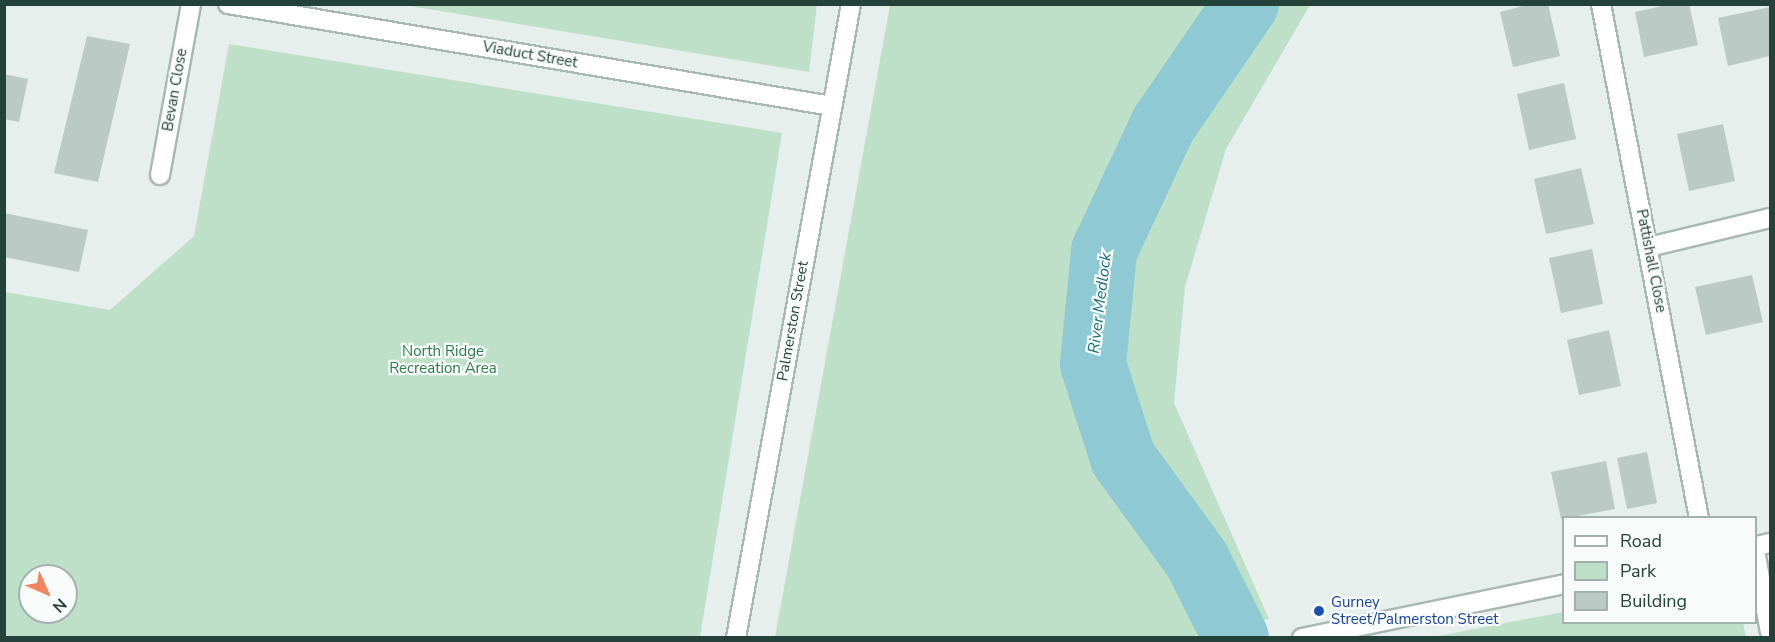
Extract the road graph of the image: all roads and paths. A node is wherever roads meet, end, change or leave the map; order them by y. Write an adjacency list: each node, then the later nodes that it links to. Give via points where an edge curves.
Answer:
1 (191, 4): 6 (street, Bevan Close)
2 (228, 4): 5 (street, Viaduct Street)
3 (851, 4): 5 (street, Palmerston Street)
4 (1601, 4): 8 (street, Pattishall Close)
5 (832, 106): 13 (street, Palmerston Street)
6 (160, 176)
7 (1770, 218): 8 (street)
8 (1649, 247): 9 (street, Pattishall Close)
9 (1699, 516)
10 (1757, 566): 12 (street)
11 (1562, 584): 14 (street)
12 (1770, 632)
13 (736, 638)
14 (1302, 638)

